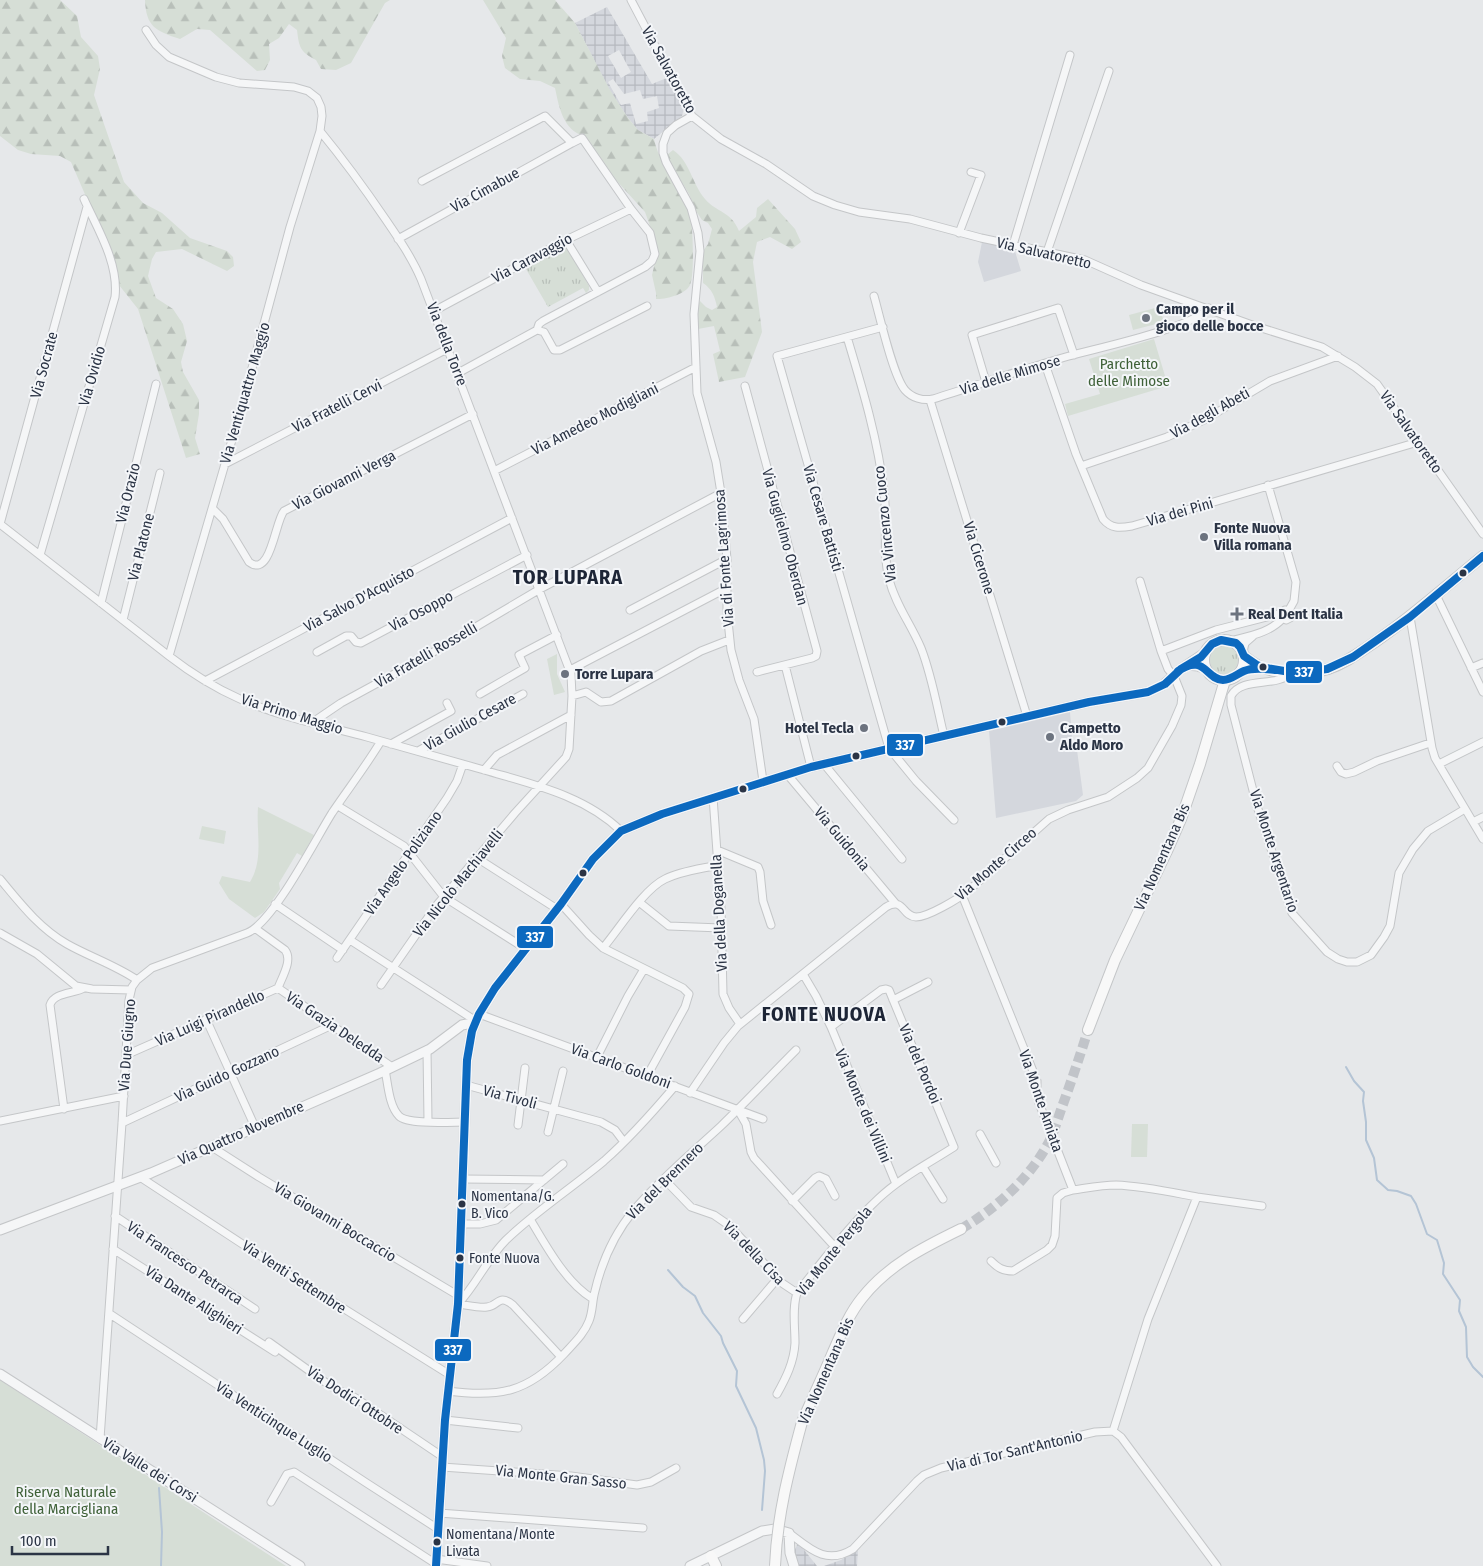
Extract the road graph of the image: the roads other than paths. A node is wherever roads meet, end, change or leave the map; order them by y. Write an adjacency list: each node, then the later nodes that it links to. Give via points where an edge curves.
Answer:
1 (631, 0): 5 (street, Via Salvatoretto)
2 (146, 30): 6 (street, via 169,57 216,77 308,91 321,104)
3 (1070, 55): 16 (street)
4 (1109, 71): 17 (street)
5 (692, 116): 13 (street, Via Salvatoretto, via 721,139 820,199 859,212 910,219); 30 (street, Via di Fonte Lagrimosa, via 669,131 663,148 666,162 691,208 698,233 700,251 694,314)
6 (320, 131): 14 (street, Via della Torre, via 354,173); 38 (street, Via Ventiquattro Maggio, via 290,227)
7 (572, 143): 9 (street, via 545,116); 12 (street, via 582,138); 14 (street, Via Cimabue)
8 (971, 172): 13 (street, via 981,176)
9 (422, 181)
10 (84, 198): 11 (street, Via Ovidio)
11 (87, 207): 46 (street, Via Socrate); 48 (street, Via Ovidio, via 108,255 115,297)
12 (631, 209): 15 (street, Via Caravaggio); 18 (street, via 650,233 654,256 645,267)
13 (959, 233): 16 (street, Via Salvatoretto)
14 (398, 239): 22 (street, Via della Torre, via 418,271)
15 (566, 240): 18 (street); 22 (street, Via Caravaggio)
16 (1013, 244): 17 (street, Via Salvatoretto)
17 (1047, 252): 21 (street, Via Salvatoretto, via 1085,260 1132,281)
18 (598, 292): 24 (street, via 542,321)
19 (874, 296): 23 (street)
20 (647, 306): 24 (street, via 558,351 552,348 544,332)
21 (1209, 308): 27 (street, Via delle Mimose, via 1180,325); 28 (street, Via Salvatoretto, via 1254,326 1313,343)
22 (434, 310): 26 (street, Via della Torre)
23 (883, 327): 25 (street); 35 (street, via 901,384 913,396)
24 (537, 330): 31 (street)
25 (847, 337): 91 (street, Via Vincenzo Cuoco, via 877,448 886,515 889,579 924,657); 96 (street, Via Cesare Battisti, via 777,356)
26 (449, 348): 31 (street, Via della Torre); 38 (street, Via Fratelli Cervi)
27 (1074, 355): 29 (street, Via delle Mimose); 32 (street, via 1058,308 972,334)
28 (1338, 356): 37 (street, Via Salvatoretto, via 1377,384); 39 (street, Via degli Abeti, via 1270,381 1168,437)
29 (1045, 364): 32 (street, Via delle Mimose); 39 (street, Via dei Pini)
30 (696, 367): 40 (street, Via Amedeo Modigliani); 43 (street, Via di Fonte Lagrimosa, via 698,400 716,462)
31 (458, 373): 36 (street, Via della Torre)
32 (986, 382): 35 (street, Via delle Mimose)
33 (156, 384): 56 (street, Via Orazio)
34 (745, 386): 71 (street, Via Guglielmo Oberdan, via 817,651 812,658)
35 (930, 400): 89 (street, Via Cicerone)
36 (473, 414): 40 (street, Via della Torre); 44 (street, Via Giovanni Verga, via 284,511 268,556 261,565 249,562 224,519)
37 (1418, 442): 42 (street, Via dei Pini); 47 (street, Via Salvatoretto)
38 (225, 464): 44 (street, Via Ventiquattro Maggio)
39 (1081, 466): 42 (street, Via dei Pini, via 1103,519 1116,528)
40 (494, 471): 45 (street, Via della Torre)
41 (160, 473): 60 (street, Via Platone)
42 (1268, 485): 58 (street, via 1296,582 1294,600)
43 (721, 493): 51 (street, Via di Fonte Lagrimosa); 54 (street, Via Fratelli Rosselli)
44 (213, 508): 69 (street, Via Ventiquattro Maggio)
45 (512, 518): 49 (street, Via della Torre); 82 (street, Via Salvo D'Acquisto)
46 (0, 524): 48 (street, Via Primo Maggio)
47 (1483, 534)
48 (40, 555): 56 (street, Via Primo Maggio)
49 (527, 555): 54 (street, Via della Torre); 66 (street, Via Osoppo, via 366,640 357,643 351,636 346,636)
50 (1483, 556): 55 (main road)
51 (727, 559): 53 (street, Via di Fonte Lagrimosa); 57 (street)
52 (1140, 581): 65 (street, Via Monte Circeo)
53 (727, 588): 63 (street, Via di Fonte Lagrimosa); 75 (street)
54 (540, 589): 61 (street, Via della Torre); 90 (street, Via Fratelli Rosselli)
55 (1436, 595): 59 (main road); 74 (street)
56 (101, 603): 60 (street, Via Primo Maggio)
57 (630, 610)
58 (1285, 614): 62 (street, via 1274,626); 65 (street, via 1216,630)
59 (1410, 617): 79 (main road, via 1340,664 1312,672); 94 (street)
60 (123, 620): 69 (street, Via Primo Maggio)
61 (557, 635): 75 (street, Via della Torre); 84 (street, via 519,656 525,668)
62 (1253, 636): 64 (street); 68 (street, via 1245,643)
63 (729, 640): 86 (street, via 701,651 611,701 601,702 587,692); 105 (street, Via di Fonte Lagrimosa, via 736,673 754,719)
64 (1230, 641): 67 (main road, via 1220,640); 68 (main road)
65 (1161, 651): 80 (street, Via Monte Circeo)
66 (316, 652)
67 (1206, 652): 72 (street); 76 (main road)
68 (1244, 654): 73 (main road); 78 (main road)
69 (169, 656): 82 (street, Via Primo Maggio)
70 (1483, 663): 74 (street)
71 (785, 665): 77 (street, Via Guglielmo Oberdan); 102 (street)
72 (1187, 665): 76 (street); 80 (street)
73 (1266, 668): 78 (main road); 79 (main road)
74 (1471, 668): 83 (street)
75 (570, 670): 86 (street, Via della Torre)
76 (1206, 670): 81 (main road, via 1214,678)
77 (757, 672)
78 (1240, 673): 81 (main road)
79 (1291, 673): 109 (street, Via Monte Argentario, via 1283,679 1237,689 1231,696 1231,705 1257,806 1292,913 1328,953 1352,962 1362,961 1371,955 1390,926 1399,873 1413,849 1430,829)
80 (1174, 676): 89 (street, via 1148,692); 121 (street, Via Monte Circeo, via 1182,696 1180,708 1143,774 1108,797 1049,819)
81 (1225, 680): 151 (main road, Via Nomentana Bis, via 1184,811 1115,960)
82 (205, 681): 90 (street, Via Primo Maggio, via 246,701)
83 (1483, 692)
84 (480, 694)
85 (523, 694): 97 (street, Via Giulio Cesare)
86 (572, 696): 88 (street, Via della Torre)
87 (447, 703): 95 (street, via 451,711)
88 (571, 715): 103 (street, via 497,755); 106 (street, Via della Torre, via 568,754)
89 (1027, 716): 91 (street)
90 (313, 722): 92 (street, Via Primo Maggio)
91 (944, 736): 96 (street)
92 (382, 741): 95 (street, Via Primo Maggio); 108 (street)
93 (1483, 742): 100 (street)
94 (1430, 743): 100 (street); 101 (street, via 1350,773 1341,772)
95 (392, 744): 97 (street, Via Primo Maggio)
96 (889, 748): 99 (street); 111 (street)
97 (418, 751): 98 (street, Via Primo Maggio)
98 (463, 764): 103 (street, Via Primo Maggio); 116 (street, Via Angelo Poliziano, via 456,784)
99 (824, 764): 102 (street); 118 (street)
100 (1439, 764): 109 (street)
101 (1337, 766)
102 (811, 767): 104 (street)
103 (484, 770): 106 (street, Via Primo Maggio)
104 (787, 774): 105 (street); 125 (street, Via Guidonia)
105 (763, 781): 107 (street)
106 (540, 787): 113 (street, Via Primo Maggio, via 581,803); 117 (street, Via Nicolò Machiavelli)
107 (713, 797): 113 (street); 115 (street, Via della Doganella)
108 (338, 806): 116 (street); 124 (street)
109 (1465, 809): 112 (street)
110 (1483, 817): 112 (street)
111 (954, 820)
112 (1473, 822): 114 (street)
113 (621, 831): 126 (street, via 593,860)
114 (1483, 840)
115 (717, 850): 119 (street, Via della Doganella); 127 (street, via 758,868)
116 (410, 852): 122 (street); 131 (street, Via Angelo Poliziano)
117 (477, 858): 122 (street, Via Nicolò Machiavelli); 126 (street)
118 (902, 858)
119 (718, 865): 123 (street, via 666,878); 128 (street, Via della Doganella)
120 (0, 879): 139 (street, via 36,921 53,935)
121 (962, 895): 125 (street, Via Monte Circeo, via 919,917 910,915); 190 (street, Via Monte Amiata, via 1037,1081 1039,1103)
122 (444, 897): 133 (street); 136 (street, Via Nicolò Machiavelli)
123 (639, 902): 128 (street, via 669,926); 132 (street)
124 (275, 904): 129 (street); 134 (street)
125 (896, 904): 138 (street, via 884,909)
126 (559, 907): 132 (street); 133 (street)
127 (771, 925)
128 (721, 928): 148 (street, Via della Doganella, via 724,997)
129 (256, 929): 139 (street, Via Due Giugno, via 152,968); 143 (street, Via Luigi Pirandello, via 288,954)
130 (0, 933): 142 (street, via 32,950 76,986)
131 (350, 940): 134 (street, Via Angelo Poliziano); 136 (street, Via Carlo Goldoni)
132 (604, 948): 137 (street)
133 (526, 949): 147 (street, via 495,988)
134 (342, 950): 135 (street, Via Angelo Poliziano)
135 (337, 958)
136 (393, 967): 141 (street, Via Nicolò Machiavelli); 147 (street, Via Carlo Goldoni)
137 (644, 969): 155 (street); 160 (street, via 688,992 690,997)
138 (803, 974): 148 (street); 150 (street)
139 (137, 980): 144 (street, Via Due Giugno)
140 (928, 982): 145 (street)
141 (381, 985)
142 (84, 988): 144 (street); 167 (street, via 56,996 50,1002)
143 (278, 988): 146 (street, Via Luigi Pirandello); 149 (street, Via Grazia Deledda)
144 (131, 990): 154 (street, Via Due Giugno)
145 (893, 1000): 150 (street, via 889,990 882,990); 180 (street, Via del Pordoi)
146 (206, 1019): 154 (street, Via Luigi Pirandello); 159 (street)
147 (477, 1020): 152 (street, Via Quattro Novembre, via 462,1025); 155 (street, Via Carlo Goldoni); 161 (street, via 470,1041)
148 (740, 1024): 163 (street)
149 (332, 1026): 157 (street, Via Grazia Deledda); 159 (street, Via Guido Gozzano)
150 (831, 1027): 188 (street, Via Monte dei Villini)
151 (1088, 1030)
152 (427, 1050): 157 (street, Via Quattro Novembre); 171 (street)
153 (796, 1050): 168 (street, Via del Brennero)
154 (126, 1055): 164 (street, Via Due Giugno)
155 (597, 1057): 160 (street, Via Carlo Goldoni)
156 (525, 1068): 165 (street)
157 (388, 1069): 171 (street, via 392,1103 398,1115 405,1119); 175 (street, Via Quattro Novembre)
158 (563, 1071): 166 (street, Via Tivoli)
159 (232, 1072): 173 (street, Via Guido Gozzano); 175 (street)
160 (648, 1076): 162 (street, Via Carlo Goldoni)
161 (466, 1085): 165 (street, Via Tivoli); 172 (street)
162 (675, 1086): 163 (street, Via Carlo Goldoni); 178 (street)
163 (690, 1093): 168 (street, Via Carlo Goldoni)
164 (124, 1096): 167 (street); 173 (street, Via Due Giugno)
165 (522, 1099): 166 (street, Via Tivoli); 174 (street)
166 (554, 1108): 176 (street); 178 (street, Via Tivoli, via 605,1123)
167 (64, 1109): 170 (street)
168 (738, 1110): 169 (street, Via Carlo Goldoni); 186 (street, Via del Brennero); 194 (street, via 746,1124 753,1156)
169 (764, 1119)
170 (0, 1121)
171 (428, 1121): 172 (street)
172 (465, 1122): 185 (street)
173 (122, 1123): 189 (street, Via Due Giugno)
174 (518, 1125)
175 (255, 1127): 179 (street, Via Quattro Novembre)
176 (548, 1132)
177 (980, 1134): 181 (street)
178 (624, 1142): 197 (street)
179 (212, 1147): 184 (street, Via Quattro Novembre); 207 (street, Via Giovanni Boccaccio)
180 (954, 1147): 183 (street, Via Monte Pergola)
181 (996, 1163)
182 (563, 1164): 187 (street)
183 (923, 1167): 188 (street, Via Monte Pergola); 193 (street)
184 (140, 1177): 189 (street, Via Quattro Novembre); 215 (street, Via Venti Settembre)
185 (463, 1179): 187 (street); 198 (street)
186 (664, 1179): 204 (street, Via della Cisa, via 689,1205 730,1226); 206 (street, Via del Brennero, via 634,1209 618,1231 604,1259)
187 (544, 1180): 198 (street, via 496,1220 484,1224)
188 (896, 1184): 201 (street, Via Monte Pergola, via 874,1202)
189 (117, 1186): 196 (street, Via Due Giugno); 200 (street, Via Quattro Novembre)
190 (1073, 1190): 192 (street, via 1126,1186); 203 (street, via 1057,1198 1055,1236 1050,1248 1013,1271 998,1268)
191 (835, 1196): 194 (street, via 826,1179 819,1176)
192 (1197, 1197): 195 (street); 220 (street, via 1148,1319)
193 (943, 1199)
194 (792, 1200): 201 (street)
195 (1262, 1206)
196 (115, 1216): 202 (street, Via Due Giugno); 208 (street, Via Francesco Petrarca)
197 (530, 1220): 206 (street, via 572,1281); 207 (street, via 499,1247 467,1295)
198 (462, 1224): 207 (street)
199 (961, 1229): 235 (main road, Via Nomentana Bis, bridge, via 899,1263 860,1300 802,1422 787,1476)
200 (0, 1230)
201 (835, 1247): 205 (street, Via Monte Pergola)
202 (113, 1249): 209 (street, Via Due Giugno); 212 (street, Via Dante Alighieri)
203 (991, 1261)
204 (778, 1278): 205 (street, Via della Cisa); 210 (street)
205 (797, 1293): 217 (street, Via Monte Pergola, via 795,1346 789,1372)
206 (593, 1299): 213 (street, Via del Brennero, via 586,1327)
207 (458, 1300): 213 (street, via 486,1307 507,1301); 215 (street)
208 (255, 1310)
209 (110, 1314): 221 (street, Via Due Giugno); 227 (street, Via Venticinque Luglio)
210 (743, 1319)
211 (269, 1342): 222 (street, Via Dodici Ottobre, via 332,1387 354,1397)
212 (274, 1352)
213 (561, 1357): 216 (street, Via del Brennero, via 540,1376 515,1389 480,1394)
214 (0, 1374): 221 (street, Via Valle dei Corsi)
215 (450, 1374): 216 (street)
216 (448, 1391): 218 (street)
217 (778, 1394)
218 (445, 1420): 219 (street); 222 (street)
219 (518, 1428)
220 (1113, 1430): 228 (street, Via di Tor Sant'Antonio, via 1036,1444 929,1473 917,1481 853,1549 842,1556 816,1555); 237 (street)
221 (100, 1438): 231 (street, Via Valle dei Corsi)
222 (442, 1462): 223 (street, Via Monte Gran Sasso, via 637,1485 651,1482); 225 (street)
223 (676, 1468)
224 (271, 1502): 230 (street, via 287,1474 294,1472)
225 (439, 1513): 226 (street); 227 (street)
226 (642, 1528)
227 (438, 1529): 230 (street)
228 (789, 1533): 229 (street, via 775,1529 762,1531); 236 (street)
229 (711, 1556): 233 (street); 234 (main road)
230 (436, 1563): 232 (street)
231 (300, 1566)
232 (487, 1566)
233 (690, 1566)
234 (716, 1566)
235 (775, 1566)
236 (794, 1566)
237 (1217, 1566)

